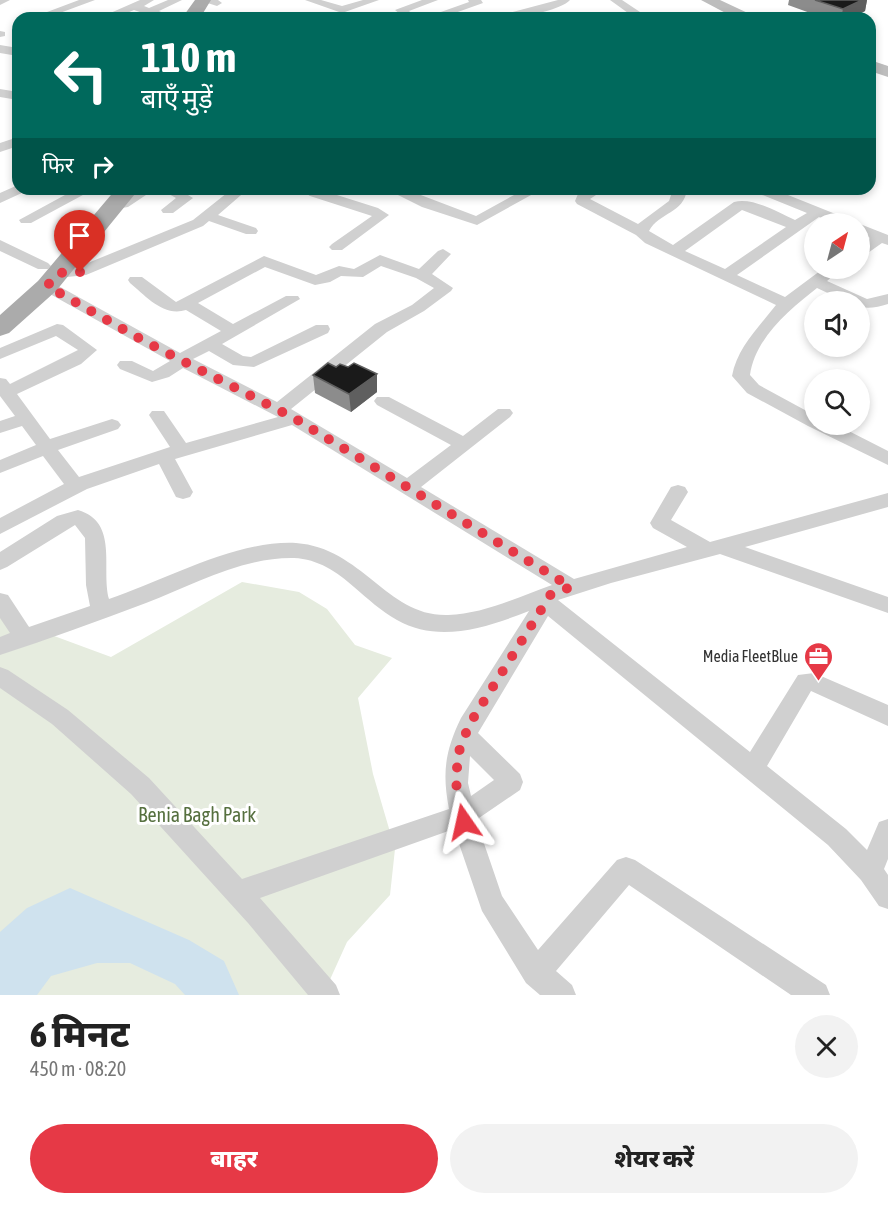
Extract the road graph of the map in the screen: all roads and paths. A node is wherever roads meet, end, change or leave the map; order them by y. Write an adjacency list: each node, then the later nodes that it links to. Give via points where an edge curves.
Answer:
1 (5, 0): 12 (street)
2 (90, 0): 18 (street)
3 (177, 0): 20 (street)
4 (310, 0): 16 (street)
5 (374, 0): 16 (street)
6 (433, 0): 23 (street, via 400,10)
7 (565, 0): 15 (street)
8 (615, 0): 26 (street)
9 (695, 0): 27 (main road)
10 (708, 0): 28 (main road)
11 (211, 1): 21 (main road)
12 (0, 2)
13 (111, 3): 14 (street)
14 (131, 7): 19 (street); 20 (street)
15 (540, 9): 17 (street); 25 (street)
16 (342, 10): 22 (street)
17 (490, 10): 24 (street)
18 (54, 12)
19 (119, 12)
20 (155, 12)
21 (198, 12)
22 (340, 12)
23 (403, 12)
24 (475, 12)
25 (546, 12)
26 (633, 12)
27 (720, 12)
28 (734, 12)
29 (75, 195): 46 (street)
30 (116, 195): 57 (main road)
31 (118, 195): 32 (street, via 123,204)
32 (138, 195)
33 (180, 195): 42 (street, via 186,198)
34 (234, 195): 45 (street)
35 (320, 195): 44 (street)
36 (406, 195): 41 (street)
37 (524, 195): 41 (street, via 477,221)
38 (587, 195): 49 (street, via 582,201)
39 (680, 195): 49 (street, via 671,208 645,224)
40 (775, 195): 43 (street)
41 (411, 197): 44 (street)
42 (168, 210)
43 (817, 212): 47 (street)
44 (382, 215): 54 (street)
45 (208, 216): 48 (street); 57 (street, via 88,269)
46 (26, 220)
47 (798, 227): 55 (street, via 739,205); 59 (street)
48 (250, 231)
49 (641, 232): 55 (street)
50 (870, 232): 51 (street)
51 (884, 238): 53 (street)
52 (0, 244): 57 (street)
53 (870, 246)
54 (337, 247)
55 (675, 251): 59 (street)
56 (443, 254): 58 (street)
57 (50, 275): 68 (main road); 70 (main road); 75 (street)
58 (422, 275): 66 (street, via 380,260 357,274 339,271 315,280 264,261); 81 (street, via 446,288 381,328)
59 (727, 275): 65 (street)
60 (820, 279): 62 (street)
61 (136, 280): 66 (street, via 169,306)
62 (816, 282): 65 (street); 67 (street)
63 (888, 299): 67 (street)
64 (292, 300): 72 (street)
65 (786, 303): 82 (street, via 746,357 741,376 753,389)
66 (187, 304): 72 (street)
67 (872, 304): 69 (street)
68 (0, 305)
69 (888, 311)
70 (0, 328)
71 (322, 329): 73 (street, via 254,362 239,361)
72 (231, 330): 73 (street)
73 (208, 343): 75 (street)
74 (0, 354): 77 (street, via 57,329 89,350 75,360)
75 (181, 361): 76 (street, via 152,377); 81 (street)
76 (126, 365)
77 (3, 388): 83 (street)
78 (384, 401): 87 (street)
79 (504, 412): 87 (street)
80 (158, 414): 90 (street)
81 (286, 414): 90 (street); 93 (street)
82 (804, 417)
83 (25, 418): 85 (street); 88 (street)
84 (112, 425): 88 (street)
85 (0, 427)
86 (845, 435): 89 (street)
87 (464, 444): 93 (street)
88 (45, 448): 91 (street); 92 (street)
89 (884, 451)
90 (173, 454): 92 (street); 94 (street)
91 (0, 467)
92 (76, 487): 97 (street)
93 (408, 487): 100 (street)
94 (183, 492)
95 (678, 492): 98 (street, via 660,523)
96 (888, 500): 98 (street)
97 (0, 527)
98 (713, 547): 100 (street); 102 (street)
99 (0, 562): 103 (street, via 64,521 78,517 87,523 98,548 96,582)
100 (556, 594): 103 (street, via 470,621 424,623 395,611 335,561 313,553 290,551 223,565); 108 (street, via 508,660); 109 (street)
101 (0, 601): 104 (street)
102 (888, 605)
103 (102, 610): 104 (street)
104 (24, 637): 105 (street)
105 (0, 646)
106 (0, 676): 113 (street, via 60,717 140,786)
107 (888, 716): 109 (street, via 814,682 806,682)
108 (465, 735): 110 (street, via 458,754 456,783); 110 (street, via 511,782)
109 (753, 768): 112 (street, via 837,837)
110 (463, 815): 113 (street); 115 (street, via 492,902)
111 (888, 830): 112 (street)
112 (870, 871): 114 (street)
113 (238, 893): 116 (street)
114 (888, 897)
115 (536, 973): 117 (street); 118 (street, via 626,869)
116 (326, 995)
117 (562, 995)
118 (816, 995)

